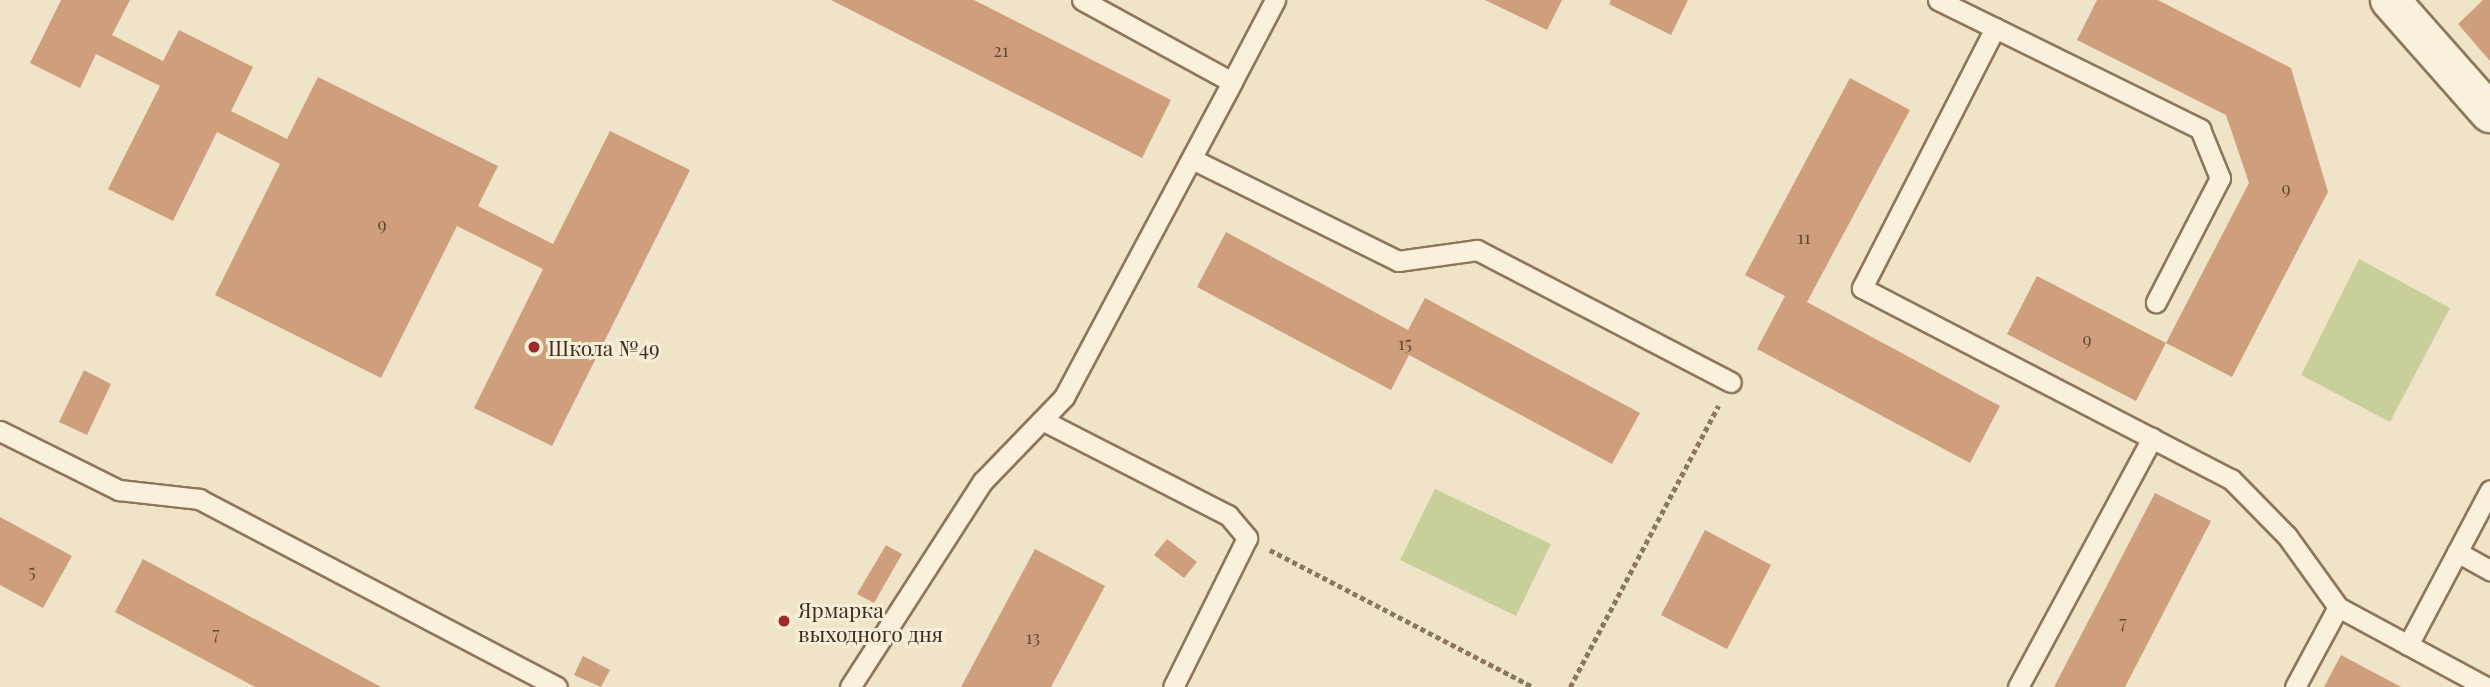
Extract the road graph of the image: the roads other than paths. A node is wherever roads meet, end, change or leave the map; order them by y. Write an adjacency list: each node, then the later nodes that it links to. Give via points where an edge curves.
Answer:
1 (1082, 0): 6 (lane)
2 (1275, 0): 6 (lane)
3 (1938, 0): 5 (lane)
4 (2390, 0): 7 (street)
5 (1995, 28): 9 (lane, via 2200,129 2220,178); 13 (lane, via 1863,288)
6 (1232, 82): 8 (lane)
7 (2490, 113)
8 (1192, 159): 10 (lane, via 1398,261 1477,250); 11 (lane, via 1064,397)
9 (2156, 302)
10 (1731, 382)
11 (1042, 420): 20 (lane, via 983,481); 21 (lane, via 1228,515 1247,538)
12 (0, 431): 19 (lane, via 119,490 199,499)
13 (2152, 438): 17 (lane, via 2231,479 2287,536); 22 (lane)
14 (2490, 490): 15 (lane)
15 (2457, 552): 16 (lane); 18 (lane)
16 (2490, 570)
17 (2338, 607): 18 (lane); 23 (lane)
18 (2408, 645): 24 (lane)
19 (557, 687)
20 (849, 687)
21 (1173, 687)
22 (2018, 687)
23 (2295, 687)
24 (2486, 687)

